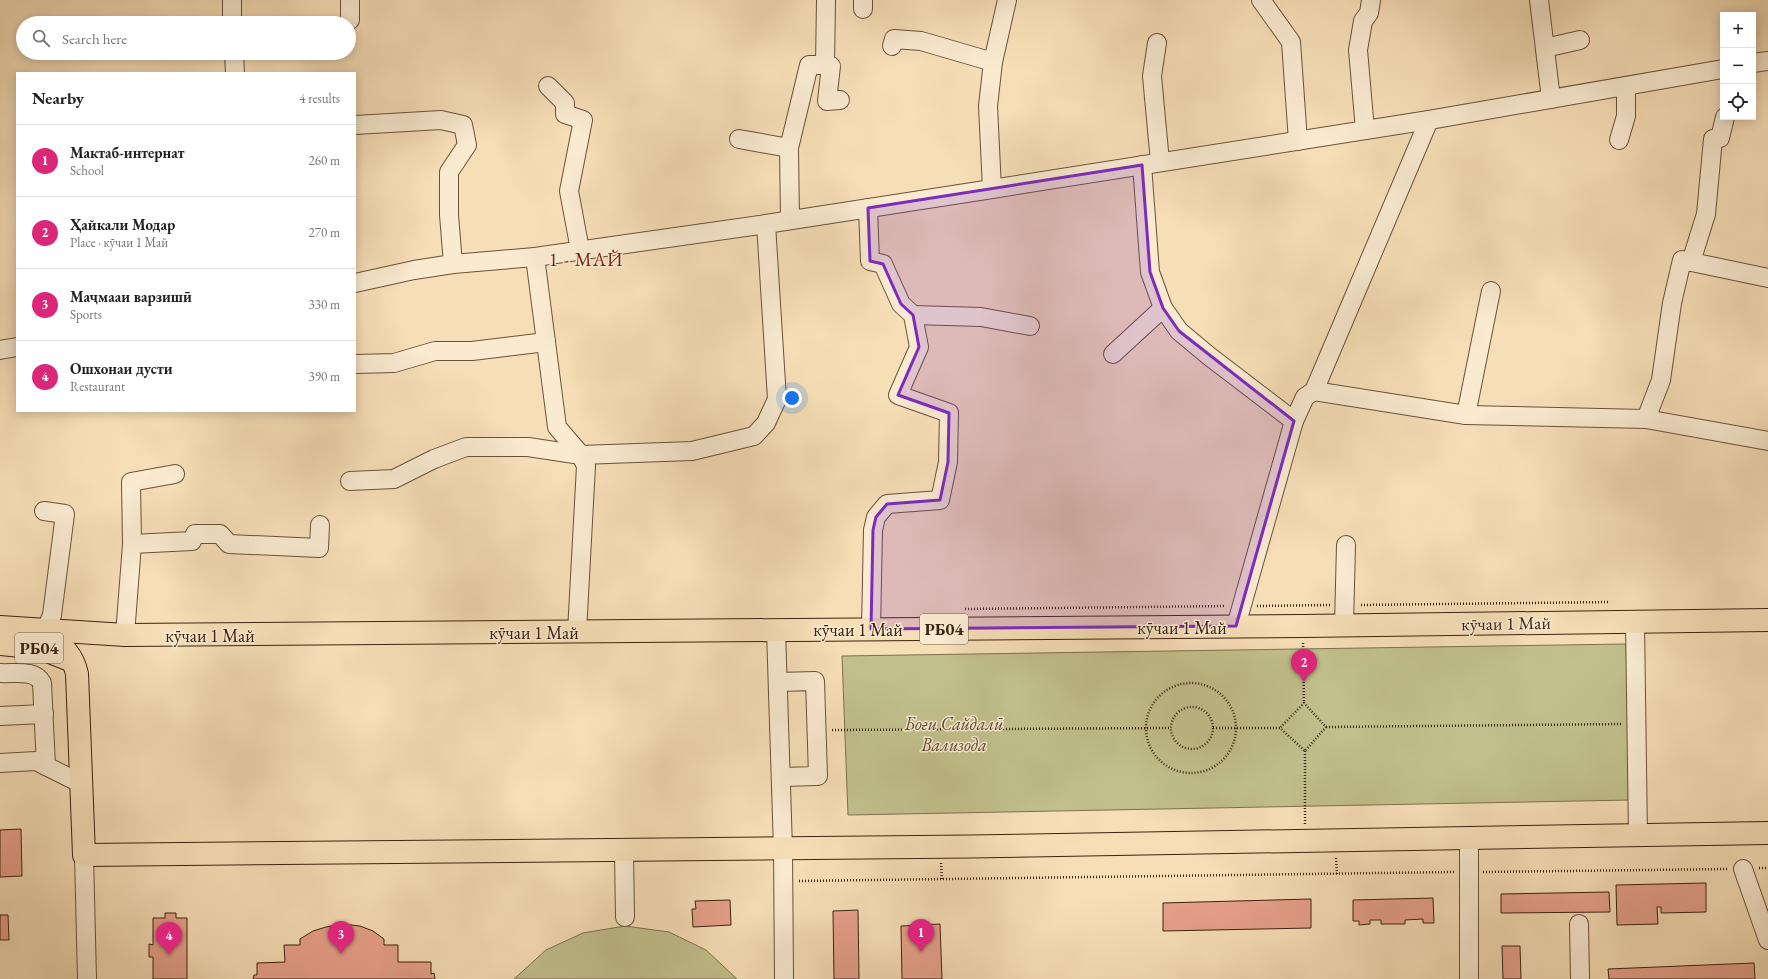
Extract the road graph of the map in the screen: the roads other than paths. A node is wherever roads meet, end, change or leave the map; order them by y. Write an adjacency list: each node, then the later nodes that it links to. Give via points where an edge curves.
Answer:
1 (232, 0): 8 (street)
2 (350, 0): 9 (street)
3 (826, 0): 18 (street)
4 (1007, 0): 16 (street)
5 (1261, 0): 31 (street, via 1291,42)
6 (1371, 0): 28 (street, via 1369,12 1363,21 1358,50)
7 (1539, 0): 13 (street)
8 (232, 16)
9 (350, 16)
10 (1580, 40): 13 (street)
11 (1157, 43): 33 (street, via 1152,76)
12 (892, 46): 16 (street, via 894,39 921,41)
13 (1545, 48): 23 (street)
14 (234, 60): 20 (street)
15 (1768, 61): 17 (street)
16 (993, 62): 35 (street, via 988,106)
17 (1756, 63)
18 (825, 65): 24 (street, via 831,66 827,101); 32 (street, via 809,65)
19 (1720, 70): 22 (street)
20 (235, 72)
21 (548, 86): 39 (street, via 565,102 565,114 583,120 569,191)
22 (1626, 86): 23 (street); 30 (street, via 1626,116)
23 (1551, 99): 25 (street)
24 (840, 100)
25 (1429, 120): 28 (street); 54 (street)
26 (1724, 120): 41 (street, via 1720,138 1713,139 1706,214)
27 (356, 125): 42 (street, via 441,120 463,126 467,145 449,172)
28 (1365, 130): 31 (street)
29 (739, 139): 32 (street)
30 (1619, 140)
31 (1298, 141): 33 (street)
32 (789, 148): 37 (street)
33 (1160, 162): 34 (street)
34 (1142, 165): 35 (street); 46 (street, via 1150,272)
35 (992, 189): 36 (street)
36 (868, 208): 37 (street); 47 (street, via 870,261 883,264 902,304)
37 (790, 220): 38 (street)
38 (766, 224): 39 (street); 59 (street, via 777,399 766,424 754,436 692,451)
39 (580, 250): 40 (street)
40 (535, 257): 42 (street); 49 (street)
41 (1692, 262): 43 (street); 56 (street, via 1682,260 1672,303 1661,380)
42 (453, 264): 44 (street)
43 (1768, 278)
44 (356, 283)
45 (1491, 291): 55 (street)
46 (1163, 308): 52 (street); 57 (street, via 1179,331)
47 (913, 315): 48 (street, via 981,317); 71 (street, via 919,347 898,395 949,413 948,462 940,500 887,504 876,517 873,530)
48 (1030, 326)
49 (546, 342): 53 (street, via 472,351 435,351 394,363); 59 (street, via 557,427)
50 (16, 347): 51 (street)
51 (0, 350)
52 (1112, 354)
53 (356, 364)
54 (1314, 391): 55 (street); 57 (street, via 1305,397)
55 (1466, 415): 56 (street)
56 (1646, 419): 58 (street)
57 (1294, 421): 67 (street)
58 (1768, 441)
59 (581, 455): 61 (street, via 528,447 466,447 434,459 394,479); 74 (street, via 586,466)
60 (175, 474): 64 (street, via 131,482)
61 (350, 481)
62 (44, 511): 73 (street, via 65,514 52,615)
63 (320, 525): 64 (street, via 319,548 229,544 220,534 195,534 192,541)
64 (132, 544): 75 (street)
65 (1346, 544): 66 (street)
66 (1344, 615): 67 (main road, кӯчаи 1 Май / РБ04, via 1302,626); 69 (main road, кӯчаи 1 Май / РБ04)
67 (1239, 616): 71 (main road, кӯчаи 1 Май / РБ04)
68 (1768, 620): 69 (main road, кӯчаи 1 Май / РБ04)
69 (1636, 622): 87 (street)
70 (0, 627): 73 (main road, кӯчаи 1 Май / РБ04)
71 (871, 629): 72 (main road, кӯчаи 1 Май / РБ04)
72 (776, 630): 74 (main road, кӯчаи 1 Май / РБ04); 79 (street)
73 (45, 631): 75 (main road, кӯчаи 1 Май / РБ04); 77 (main road, РБ04, via 62,645)
74 (577, 632): 75 (main road, кӯчаи 1 Май / РБ04)
75 (122, 635): 77 (main road, РБ04, via 101,639 90,645)
76 (0, 644): 77 (main road, РБ04, via 40,648)
77 (75, 662): 85 (main road)
78 (0, 673): 80 (street, via 32,674 39,677 42,683)
79 (778, 682): 84 (street); 84 (street, via 815,681 817,730 818,776)
80 (44, 714): 81 (street); 83 (street)
81 (0, 716)
82 (0, 763): 83 (street, via 36,761)
83 (46, 766): 85 (street)
84 (781, 777): 89 (street)
85 (82, 784): 91 (main road)
86 (1768, 833): 87 (main road)
87 (1638, 836): 88 (main road)
88 (1469, 839): 89 (main road); 98 (street)
89 (783, 849): 90 (main road); 97 (street)
90 (624, 852): 91 (main road); 93 (street)
91 (84, 855): 96 (street)
92 (1743, 869): 95 (street)
93 (625, 917)
94 (1579, 924): 99 (street)
95 (1768, 940)
96 (87, 979)
97 (784, 979)
98 (1469, 979)
99 (1580, 979)

